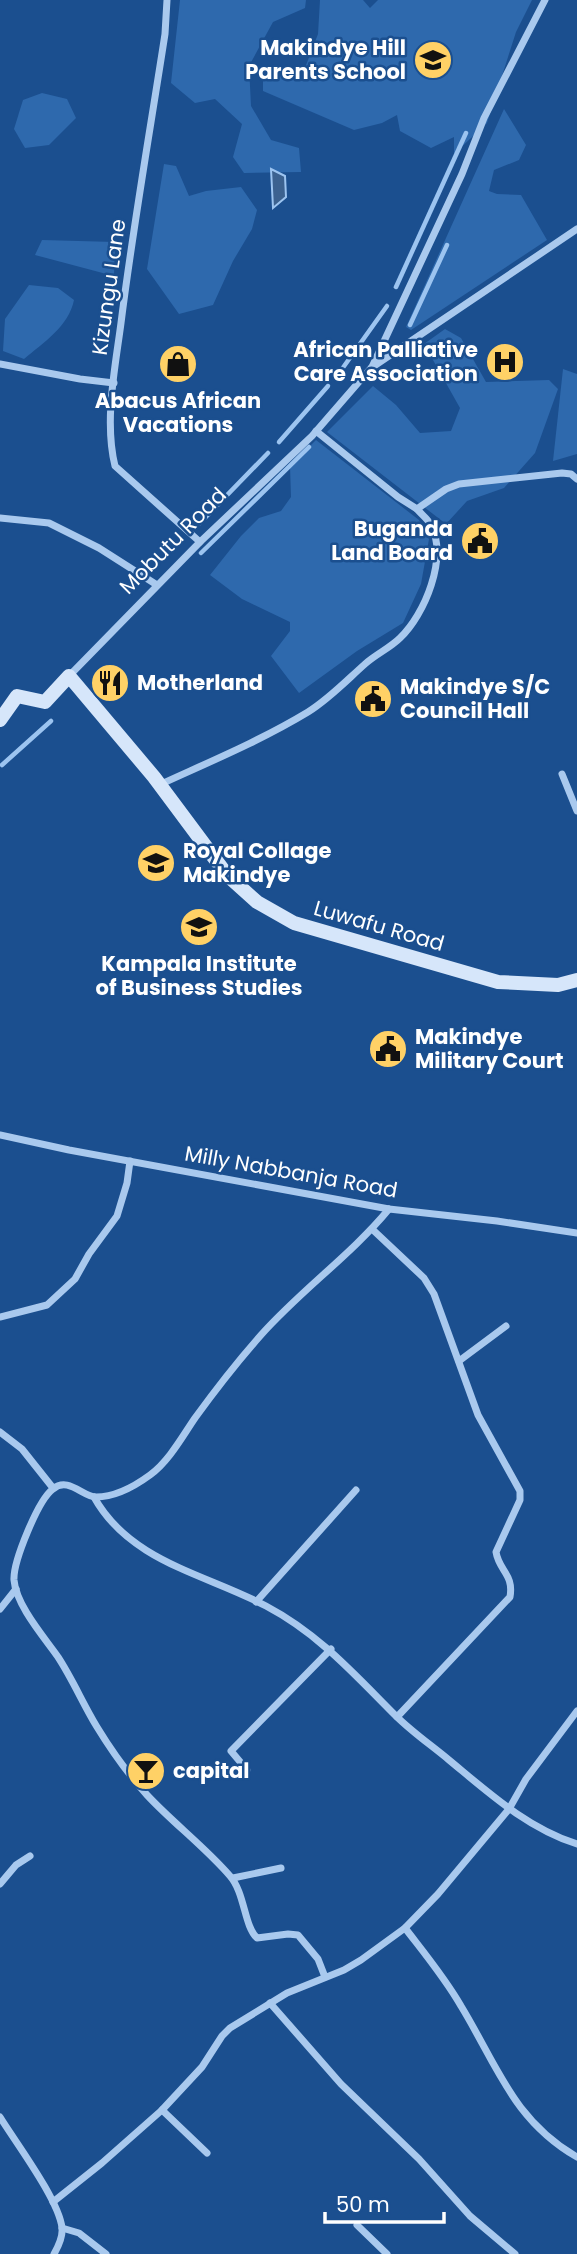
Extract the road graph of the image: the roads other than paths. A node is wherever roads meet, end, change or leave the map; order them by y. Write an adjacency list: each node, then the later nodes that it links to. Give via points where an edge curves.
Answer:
1 (167, 0): 6 (street, Kizungu Lane)
2 (545, 0): 5 (street, via 484,118)
3 (577, 229): 5 (street)
4 (0, 364): 6 (street)
5 (371, 368): 7 (street, Mobutu Road)
6 (114, 383): 11 (street, Kizungu Lane, via 115,466)
7 (316, 431): 9 (street); 11 (street, Mobutu Road)
8 (577, 479): 9 (street, via 562,473 459,484)
9 (417, 509): 16 (street, via 436,538 436,560 419,614 400,638 312,710)
10 (0, 519): 12 (street, via 49,523 99,548)
11 (200, 542): 12 (street, Mobutu Road)
12 (157, 586): 13 (street, Mobutu Road)
13 (69, 676): 14 (street, Mobutu Road, via 45,702 17,696); 16 (street, Luwafu Road)
14 (0, 720)
15 (562, 774): 17 (street)
16 (158, 786): 18 (street, Luwafu Road, via 227,875 257,902 294,923 498,982 558,985)
17 (577, 811)
18 (577, 980)
19 (0, 1135): 20 (street, Milly Nabbanja Road)
20 (130, 1161): 21 (street, Milly Nabbanja Road); 24 (street, via 117,1216 75,1279 47,1305)
21 (390, 1209): 22 (street); 23 (street, Milly Nabbanja Road)
22 (372, 1228): 26 (street, via 424,1278); 30 (street, via 262,1333 150,1475 117,1493)
23 (577, 1233)
24 (0, 1317)
25 (506, 1326): 26 (street)
26 (459, 1362): 36 (street, via 478,1415 520,1492 517,1509 496,1552 512,1586 510,1597)
27 (0, 1432): 28 (street, via 22,1449)
28 (53, 1488): 30 (street, via 74,1486); 31 (street, via 24,1540 16,1564)
29 (356, 1490): 32 (street)
30 (93, 1497): 32 (street, via 112,1523 153,1556)
31 (16, 1589): 33 (street); 42 (street, via 97,1727 146,1793)
32 (256, 1602): 34 (street)
33 (0, 1609)
34 (331, 1649): 36 (street); 37 (street, via 231,1751)
35 (577, 1711): 38 (street)
36 (397, 1717): 38 (street)
37 (247, 1770)
38 (509, 1809): 39 (street, via 549,1834); 44 (street)
39 (577, 1844)
40 (30, 1856): 43 (street)
41 (281, 1868): 42 (street)
42 (233, 1878): 45 (street, via 252,1933 257,1938 299,1935 318,1959)
43 (0, 1884)
44 (404, 1928): 45 (street, via 361,1960); 50 (street, via 449,1986 515,2101 542,2132)
45 (325, 1977): 46 (street)
46 (270, 2003): 47 (street, via 222,2036 202,2067); 57 (street, via 341,2084 470,2216)
47 (162, 2110): 49 (street); 51 (street)
48 (0, 2117): 51 (street)
49 (207, 2153)
50 (577, 2157)
51 (53, 2202): 53 (street)
52 (358, 2225): 56 (street)
53 (62, 2228): 54 (street); 55 (street, via 79,2233)
54 (54, 2254)
55 (106, 2254)
56 (387, 2254)
57 (515, 2254)

